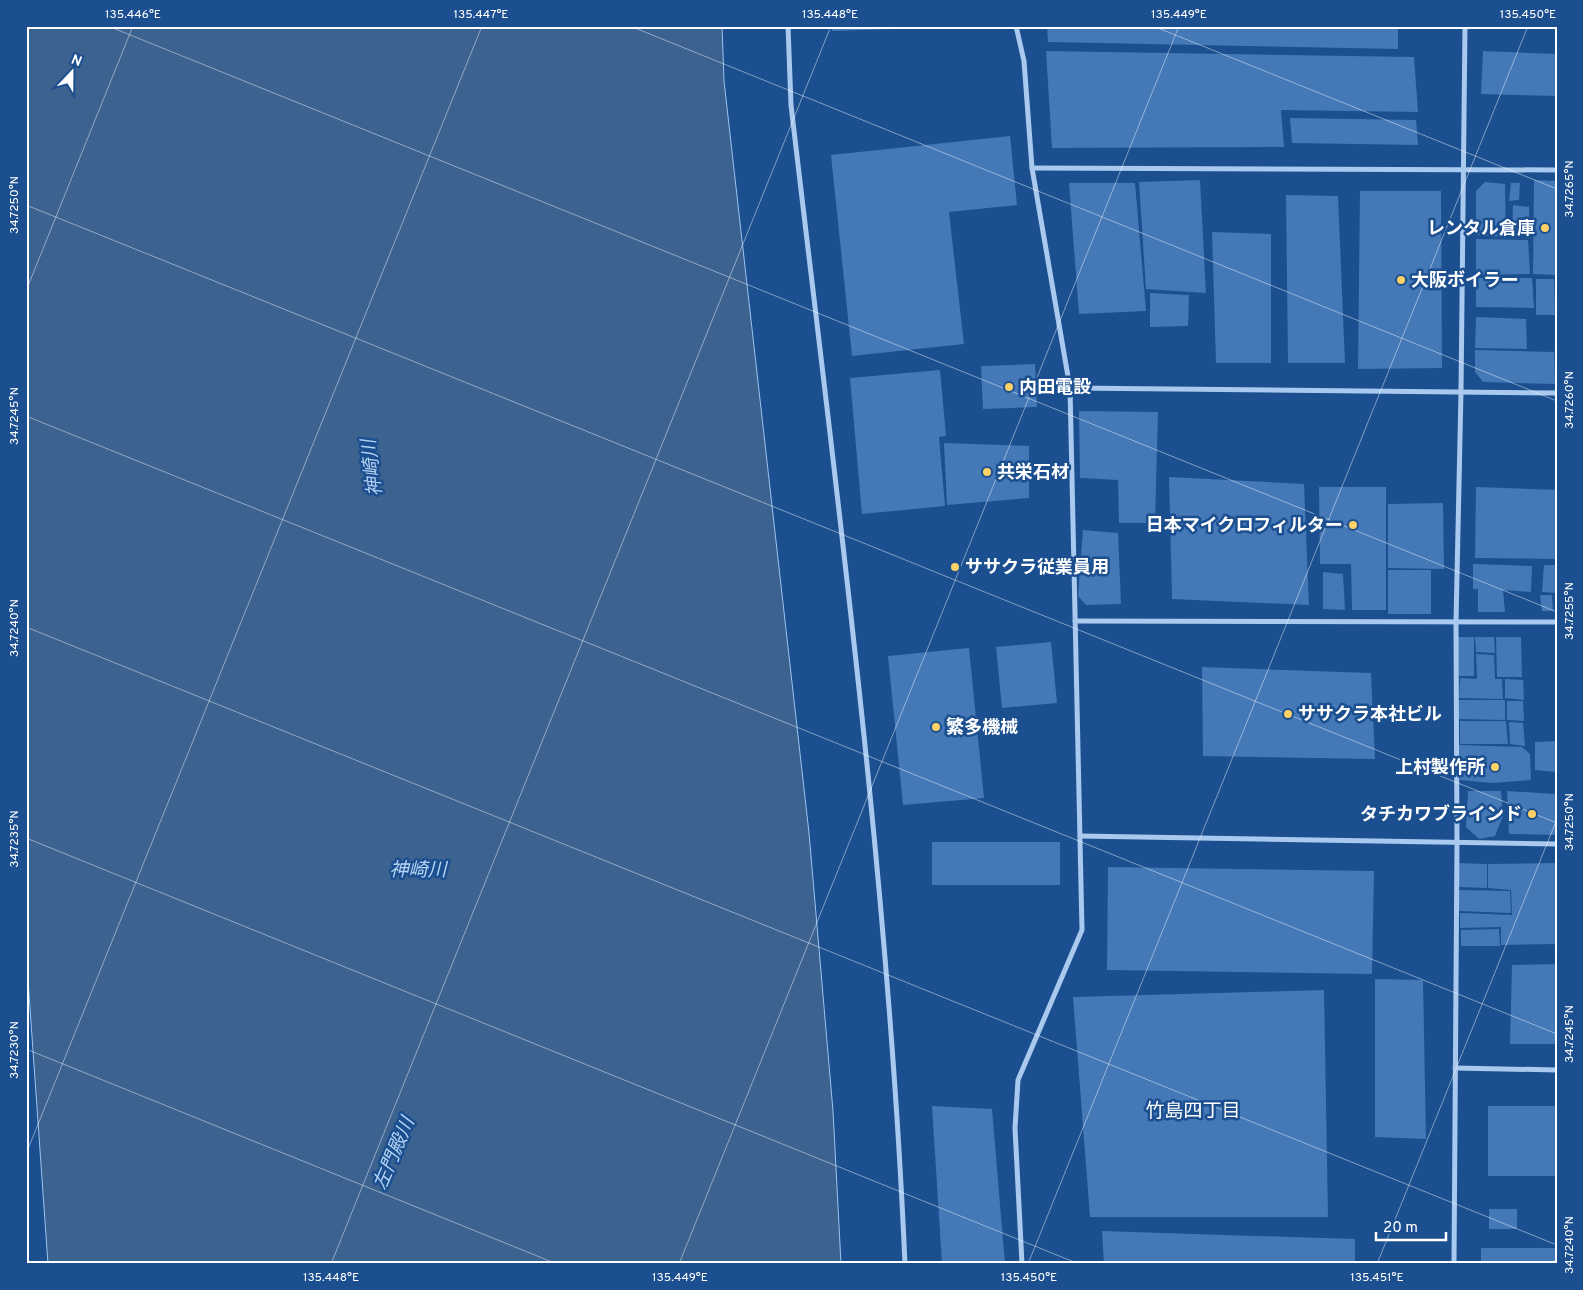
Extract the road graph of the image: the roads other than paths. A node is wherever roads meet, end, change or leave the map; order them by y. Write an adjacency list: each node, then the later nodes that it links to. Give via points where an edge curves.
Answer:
1 (788, 26): 18 (street, via 791,104 880,889)
2 (1016, 26): 4 (street, via 1024,60)
3 (1465, 26): 5 (street)
4 (1032, 168): 5 (street); 7 (street)
5 (1464, 170): 6 (street); 8 (street)
6 (1557, 170)
7 (1070, 388): 8 (street); 10 (street)
8 (1461, 392): 9 (street); 11 (street)
9 (1557, 393)
10 (1075, 621): 11 (street); 13 (street)
11 (1456, 622): 12 (street); 14 (street)
12 (1557, 622)
13 (1080, 836): 14 (street); 19 (street, via 1082,930 1018,1080 1015,1128)
14 (1457, 842): 15 (street); 16 (street)
15 (1557, 844)
16 (1455, 1068): 17 (street); 20 (street)
17 (1557, 1070)
18 (905, 1264)
19 (1022, 1264)
20 (1454, 1264)

